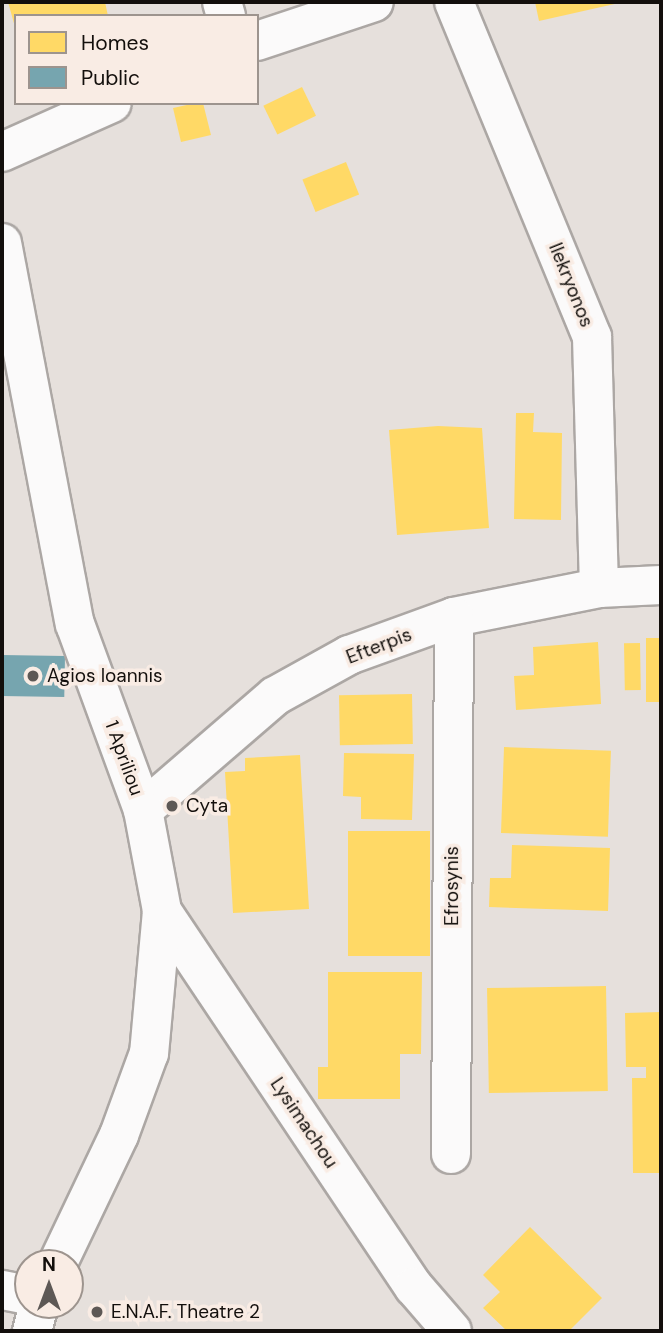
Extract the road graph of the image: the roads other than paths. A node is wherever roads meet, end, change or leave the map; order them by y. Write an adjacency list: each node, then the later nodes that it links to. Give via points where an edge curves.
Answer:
1 (374, 2): 3 (street)
2 (454, 2): 8 (street, Ilekryonos, via 592,337)
3 (259, 40)
4 (108, 105): 5 (street)
5 (2, 152)
6 (2, 243): 10 (street, 1 Apriliou, via 75,624)
7 (661, 585): 8 (street, Efterpis)
8 (599, 588): 9 (street, Efterpis)
9 (454, 617): 10 (street, Efterpis, via 349,655 275,696); 12 (street, Efrosynis)
10 (143, 810): 11 (street, 1 Apriliou)
11 (162, 911): 13 (street, 1 Apriliou, via 149,1053 119,1135); 14 (street, Lysimachou, via 414,1287)
12 (451, 1154)
13 (65, 1249)
14 (452, 1331)

